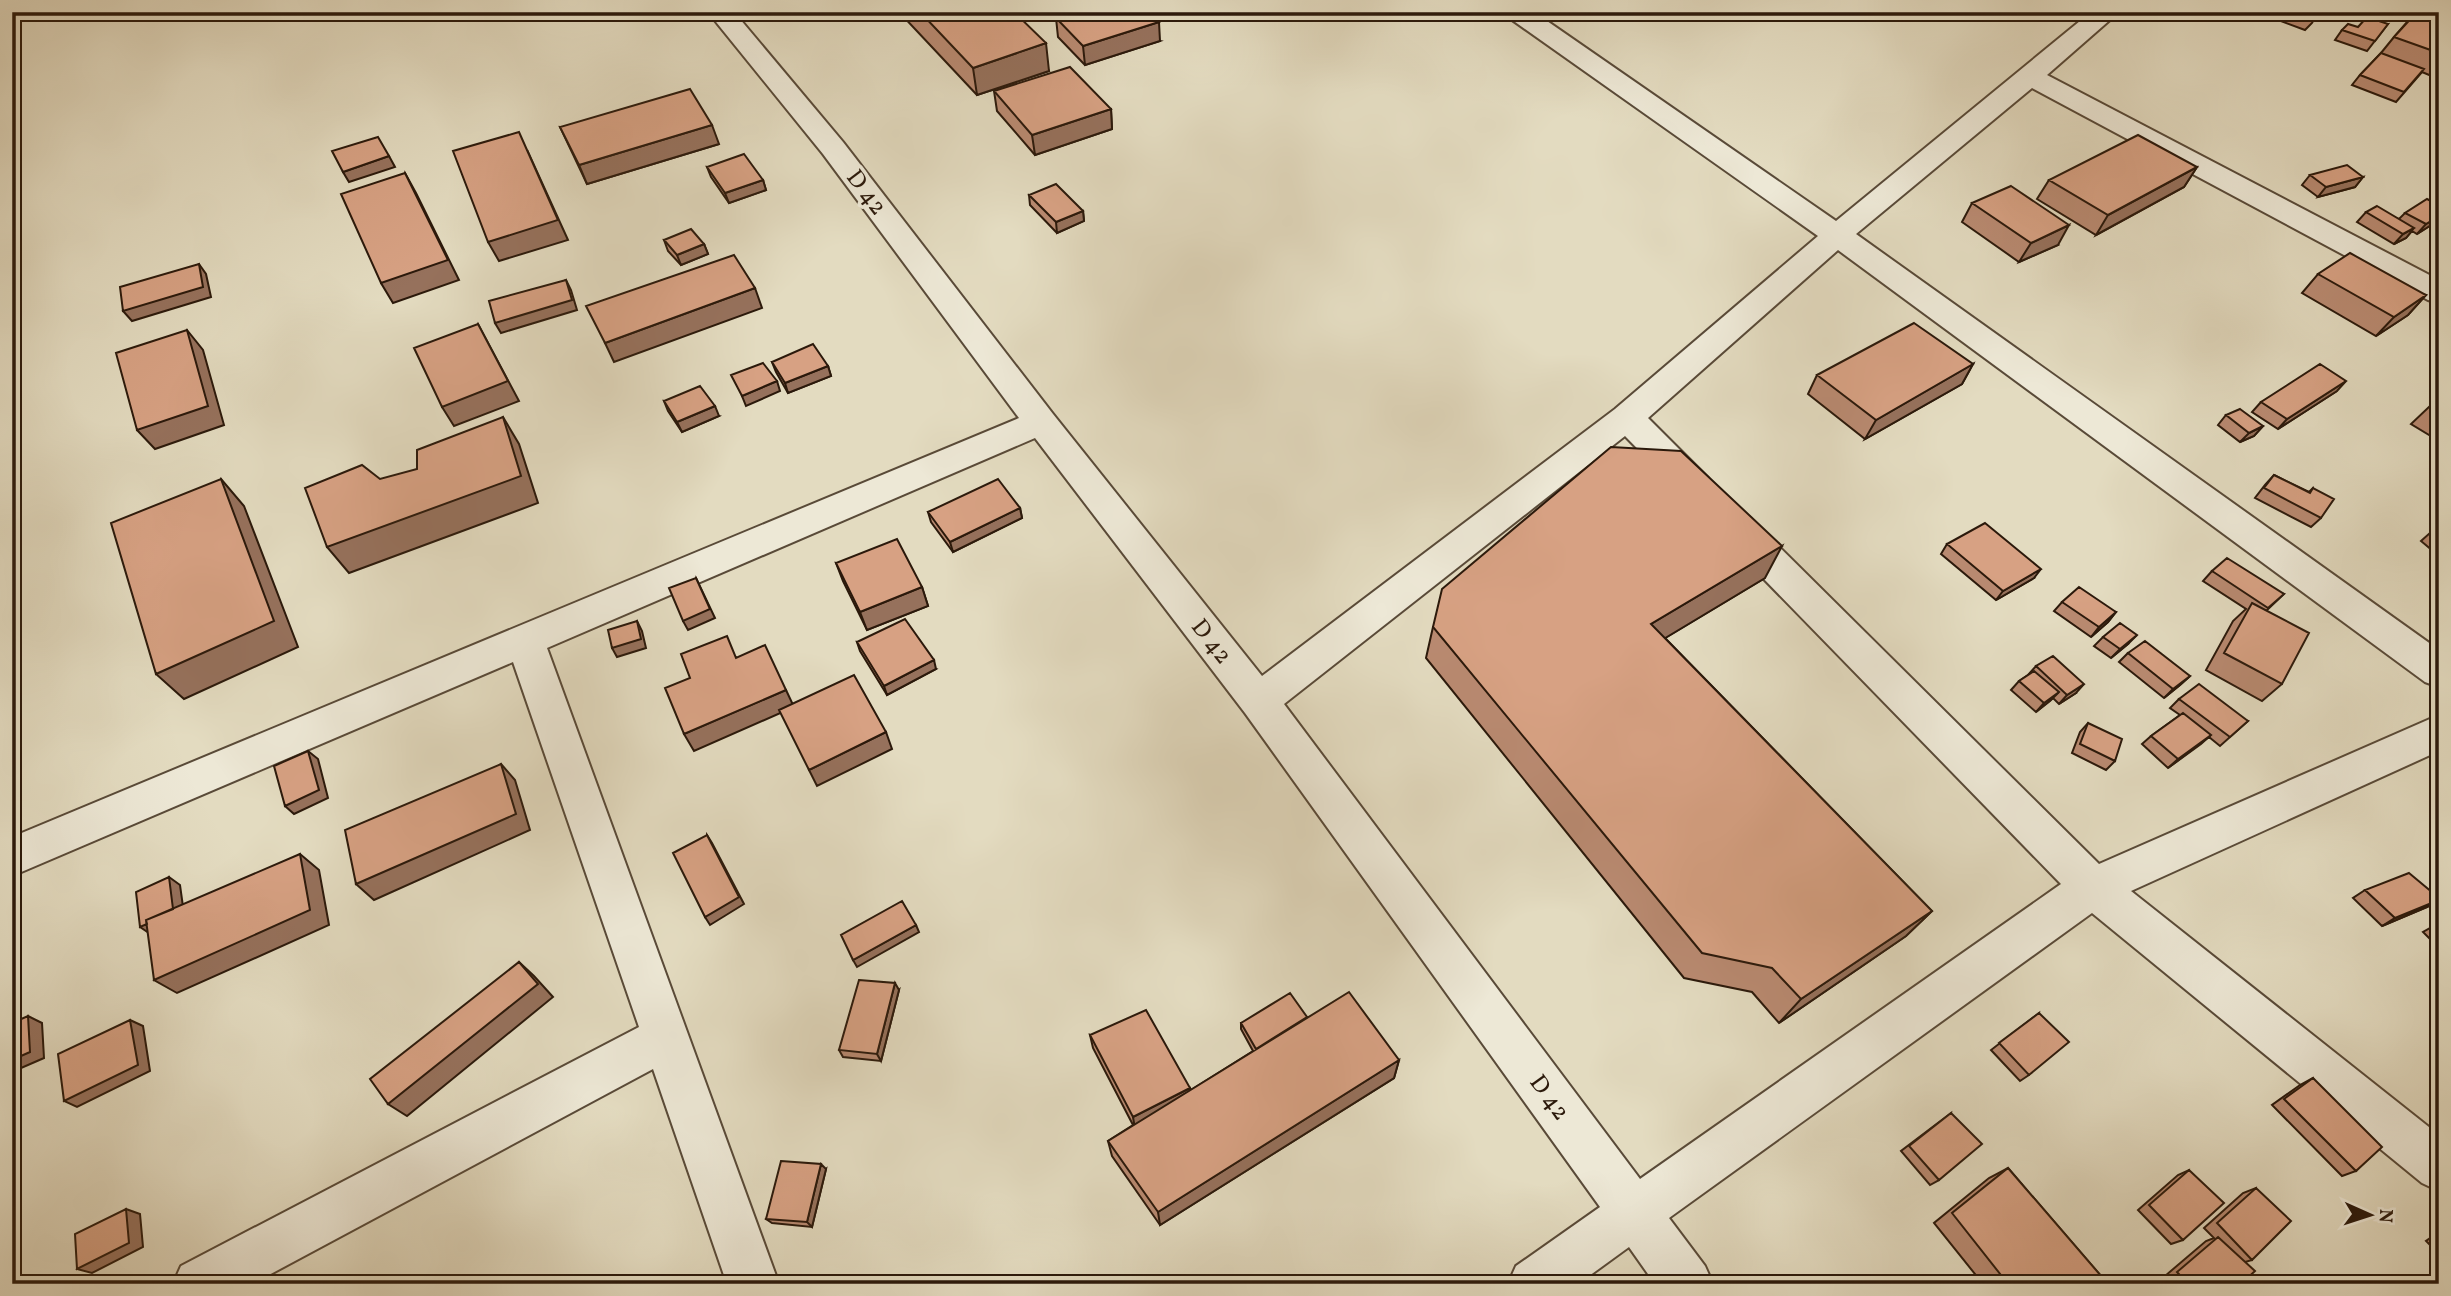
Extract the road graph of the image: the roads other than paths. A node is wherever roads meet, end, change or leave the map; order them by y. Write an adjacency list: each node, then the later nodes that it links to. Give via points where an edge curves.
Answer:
1 (720, 12): 8 (street, D 42 / D 42, via 833,148)
2 (1517, 12): 5 (street)
3 (2106, 12): 4 (street)
4 (2030, 76): 5 (street); 6 (street)
5 (1837, 235): 7 (street); 10 (street)
6 (2436, 286)
7 (1626, 417): 11 (street); 14 (street)
8 (1041, 422): 9 (street); 11 (street, D 42 / D 42)
9 (525, 640): 13 (street); 15 (street)
10 (2439, 671)
11 (1259, 701): 17 (street, D 42 / D 42)
12 (2439, 732): 14 (street)
13 (12, 857)
14 (2093, 887): 16 (street); 17 (street)
15 (666, 1038): 18 (street); 19 (street)
16 (2439, 1166)
17 (1636, 1214): 20 (street); 21 (street, D 42 / D 42)
18 (199, 1284)
19 (753, 1284)
20 (1534, 1284)
21 (1687, 1284)

